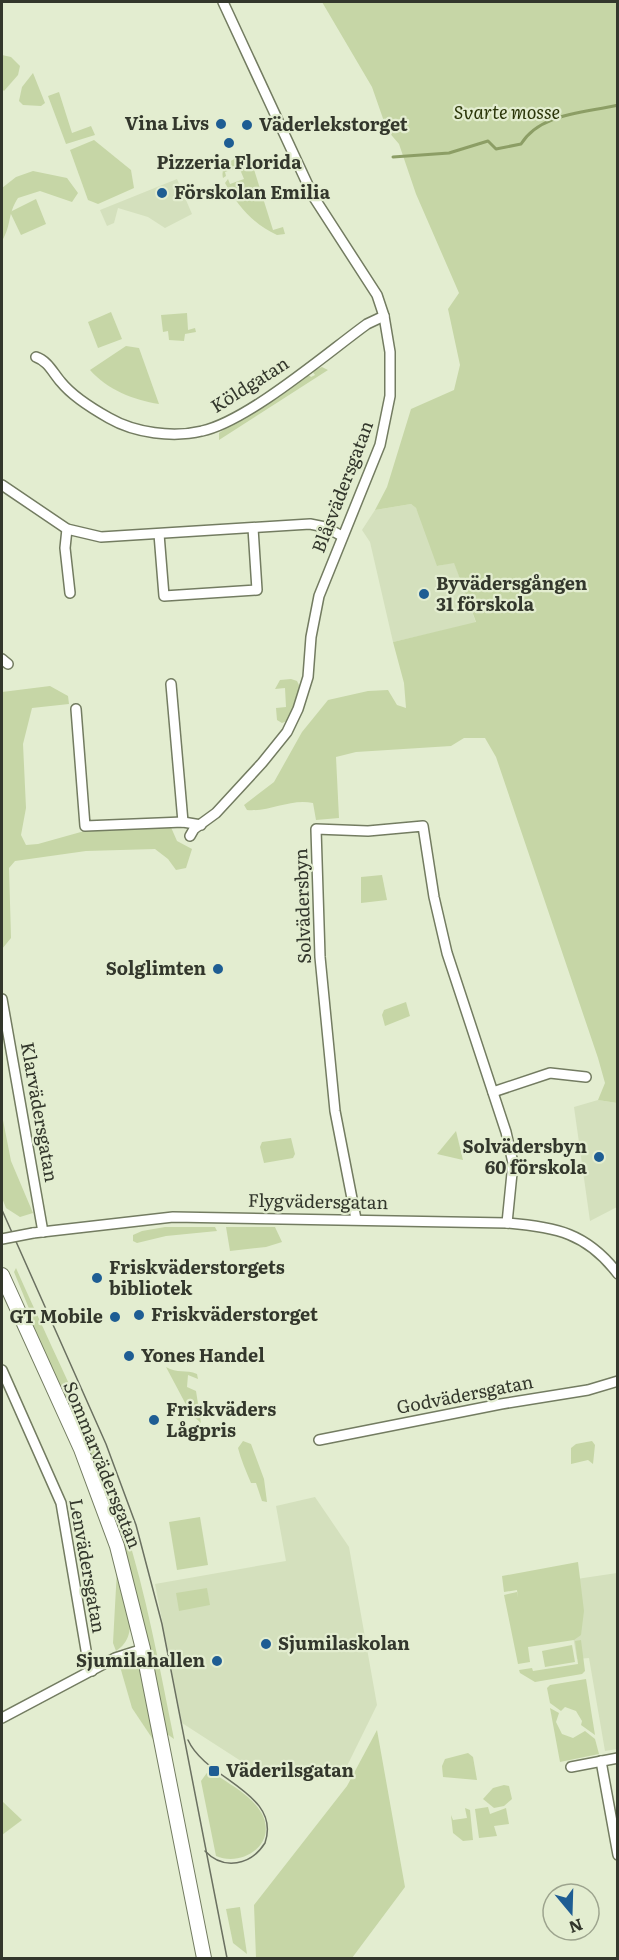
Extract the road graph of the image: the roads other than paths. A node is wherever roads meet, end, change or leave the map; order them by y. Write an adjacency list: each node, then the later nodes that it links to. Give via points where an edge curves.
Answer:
1 (223, 2): 2 (street, Blåsvädersgatan, via 305,179 377,295)
2 (384, 316): 3 (street, Köldgatan, via 232,418 190,433 154,432 112,420 72,392); 8 (street, Blåsvädersgatan, via 390,352 387,422)
3 (36, 357)
4 (2, 485): 6 (street)
5 (253, 528): 7 (street); 7 (street, via 258,590 164,596); 8 (street, via 317,525)
6 (67, 529): 7 (street, via 101,537); 9 (street)
7 (159, 534)
8 (342, 536): 13 (street, Blåsvädersgatan, via 319,596 306,689 290,727 262,764)
9 (69, 593)
10 (171, 684): 12 (street)
11 (76, 709): 12 (street, via 85,826)
12 (183, 822): 13 (street)
13 (201, 825): 14 (street, Blåsvädersgatan)
14 (190, 836)
15 (2, 999): 20 (street, Klarvädersgatan)
16 (586, 1077): 17 (street, via 550,1073)
17 (493, 1092): 18 (street, Solvädersbyn, via 447,953 423,826 368,831 316,829 320,957 335,1111); 19 (street, Solvädersbyn, via 513,1163)
18 (356, 1219): 19 (street, Flygvädersgatan); 20 (street, Flygvädersgatan, via 172,1217)
19 (507, 1223): 22 (street, Flygvädersgatan, via 545,1226 579,1238)
20 (38, 1233): 21 (street, Flygvädersgatan, bridge)
21 (2, 1239)
22 (618, 1274)
23 (2, 1275): 27 (street, Sommarvädersgatan, via 100,1497 117,1546)
24 (2, 1370): 28 (street, Lenvädersgatan, via 61,1503)
25 (618, 1381): 26 (street, Godvädersgatan, via 588,1390)
26 (319, 1440)
27 (143, 1649): 28 (street); 34 (street, Sommarvädersgatan)
28 (92, 1671): 29 (street)
29 (2, 1718)
30 (618, 1758): 31 (street)
31 (601, 1761): 32 (street); 33 (street)
32 (571, 1767)
33 (618, 1855)
34 (204, 1959)

